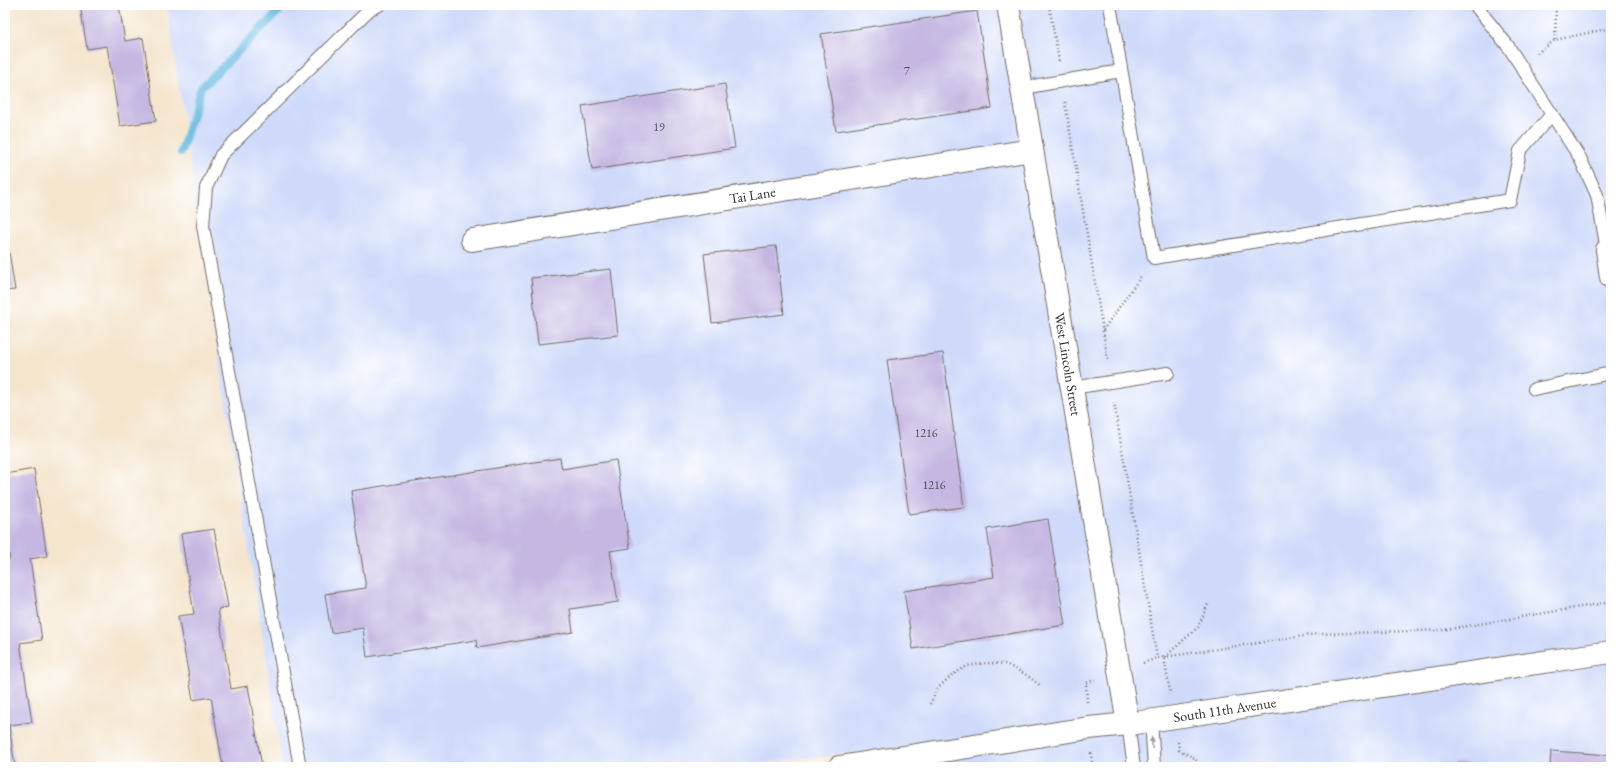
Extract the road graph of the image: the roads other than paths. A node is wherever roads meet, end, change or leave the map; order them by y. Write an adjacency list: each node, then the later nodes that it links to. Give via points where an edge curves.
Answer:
1 (379, 5): 19 (lane, via 370,9 221,155 206,188 203,226)
2 (1008, 5): 6 (street, West Lincoln Street)
3 (1110, 5): 5 (lane)
4 (1477, 6): 7 (lane, via 1508,46)
5 (1121, 70): 6 (lane); 7 (lane, via 1154,258 1510,200 1520,151)
6 (1022, 88): 8 (street, West Lincoln Street)
7 (1552, 114): 10 (lane, via 1580,158 1598,195)
8 (1032, 150): 9 (street, Tai Lane); 14 (street, West Lincoln Street)
9 (472, 240)
10 (1609, 250): 11 (street)
11 (1611, 277)
12 (1168, 373): 14 (lane)
13 (1611, 373): 15 (lane)
14 (1072, 388): 18 (street, West Lincoln Street)
15 (1534, 389)
16 (1611, 652): 17 (street, South 11th Avenue)
17 (1151, 720): 18 (street, South 11th Avenue); 22 (lane, one-way to 17)
18 (1128, 724): 20 (street, South 11th Avenue); 21 (lane)
19 (300, 767)
20 (839, 767)
21 (1134, 767)
22 (1154, 767)

